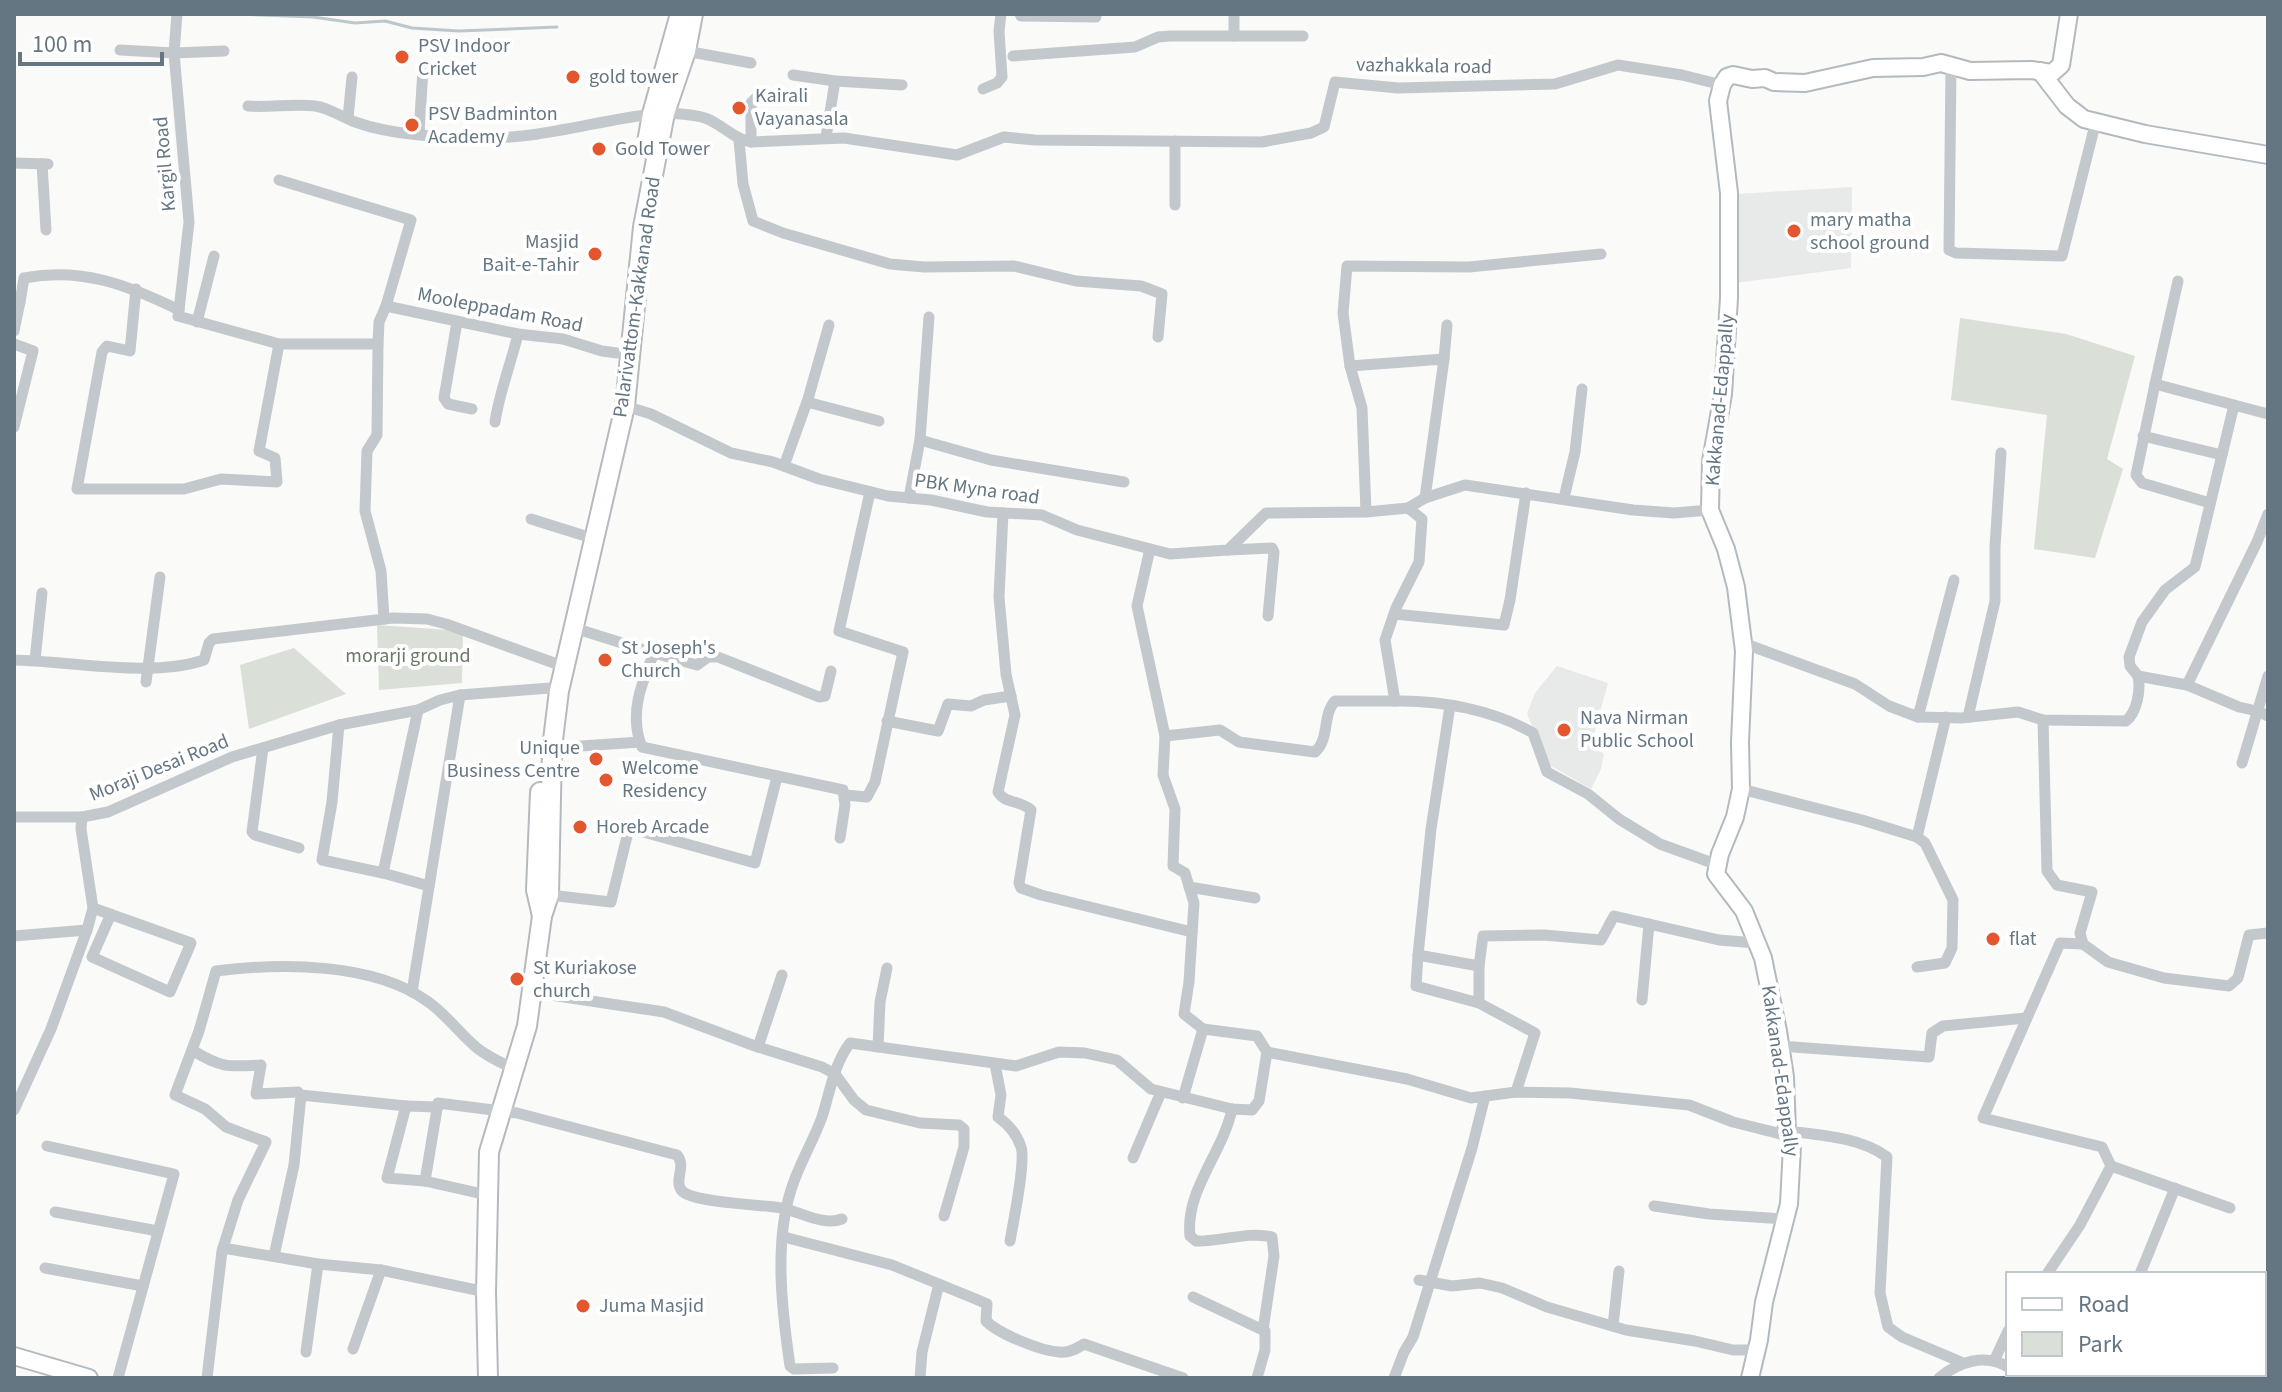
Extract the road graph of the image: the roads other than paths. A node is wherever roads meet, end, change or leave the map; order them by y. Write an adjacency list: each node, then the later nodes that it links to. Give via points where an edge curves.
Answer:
1 (177, 14): 14 (street, Kargil Road)
2 (680, 14): 28 (main road)
3 (693, 14): 13 (main road, Palarivattom-Kakkanad Road)
4 (1001, 14): 25 (street, via 1002,77)
5 (1020, 14): 8 (street)
6 (1234, 14): 9 (street)
7 (2069, 14): 19 (street, via 2061,65 2052,73)
8 (1096, 17)
9 (1234, 36): 10 (street); 15 (street, via 1158,37 1135,47)
10 (1303, 36)
11 (120, 50): 14 (street)
12 (224, 51): 14 (street)
13 (686, 51): 16 (street); 28 (main road, Palarivattom-Kakkanad Road)
14 (174, 53): 46 (street, Kargil Road, via 189,222)
15 (1013, 56)
16 (751, 63)
17 (1951, 65): 19 (street, via 1970,71); 24 (street, via 1873,68 1793,84 1733,75); 30 (street, via 1949,250 1956,253 2062,256)
18 (423, 69): 31 (street)
19 (2040, 71): 30 (street, via 2067,106)
20 (793, 75): 22 (street)
21 (352, 77): 29 (street)
22 (835, 81): 23 (street); 32 (street)
23 (902, 85)
24 (1722, 85): 34 (street, vazhakkala road, via 1618,65 1555,84 1398,88 1335,82 1324,127 1311,133 1262,142); 84 (street, Kakkanad-Edappally, via 1718,101 1729,193 1729,298)
25 (983, 89)
26 (764, 98): 33 (street, via 751,103)
27 (248, 106): 29 (street, via 294,104)
28 (659, 113): 31 (street, via 514,136); 33 (street, via 702,117); 58 (main road, via 640,178); 65 (main road, Palarivattom-Kakkanad Road)
29 (348, 118): 31 (street)
30 (2096, 121): 35 (street)
31 (419, 134)
32 (826, 137): 33 (street, vazhakkala road); 34 (street, vazhakkala road, via 957,155 1004,137)
33 (745, 141): 54 (street, via 743,184 753,221 890,264 1014,266 1076,281 1141,286 1162,294)
34 (1175, 141): 38 (street)
35 (2268, 155)
36 (14, 163): 39 (street, via 45,164)
37 (279, 180): 45 (street, via 411,220)
38 (1175, 205)
39 (46, 230)
40 (1601, 254): 60 (street, via 1469,267 1347,266 1343,313)
41 (214, 256): 48 (street)
42 (2178, 281): 61 (street)
43 (136, 289): 44 (street, via 86,275 44,274 24,278); 46 (street); 56 (street, via 130,351 107,346 102,352 77,489 184,489 221,479 277,482 275,458 259,451)
44 (17, 301): 52 (street)
45 (386, 306): 49 (street, Mooleppadam Road); 57 (street, Mooleppadam Road)
46 (179, 310): 48 (street, via 178,316)
47 (929, 317): 72 (street)
48 (197, 322): 56 (street)
49 (457, 322): 53 (street, Mooleppadam Road); 66 (street, via 444,398 448,404)
50 (829, 325): 63 (street)
51 (1447, 325): 59 (street)
52 (14, 330)
53 (518, 334): 58 (street, Mooleppadam Road); 69 (street)
54 (1158, 337)
55 (14, 344): 70 (street, via 33,351)
56 (279, 344): 57 (street)
57 (378, 344): 98 (street, Mooleppadam Road, via 377,435 367,451 365,511 381,571)
58 (617, 353): 89 (main road, via 614,405)
59 (1444, 359): 60 (street); 80 (street)
60 (1350, 366): 85 (street, via 1362,408)
61 (2155, 384): 64 (street); 71 (street)
62 (1582, 389): 81 (street)
63 (807, 402): 68 (street); 75 (street)
64 (2234, 405): 67 (street); 74 (street)
65 (625, 406): 75 (street, PBK Myna road, via 731,453); 99 (main road, Palarivattom-Kakkanad Road)
66 (472, 409)
67 (2268, 414)
68 (879, 421)
69 (495, 422)
70 (14, 427)
71 (2143, 436): 74 (street); 82 (street, via 2135,470 2138,480)
72 (920, 440): 76 (street, via 991,460); 79 (street)
73 (2001, 453): 120 (street, via 1995,601)
74 (2222, 455): 82 (street)
75 (784, 466): 77 (street, PBK Myna road)
76 (1124, 482)
77 (870, 492): 79 (street, PBK Myna road); 122 (street, via 839,631 903,652)
78 (1526, 493): 80 (street, via 1465,485); 81 (street); 96 (street, via 1504,625)
79 (909, 498): 86 (street, PBK Myna road)
80 (1425, 498): 83 (street)
81 (1564, 498): 84 (street, via 1633,510)
82 (2210, 503): 107 (street, via 2195,567 2157,599 2133,642 2129,662)
83 (1408, 508): 85 (street); 96 (street, via 1422,519 1419,562)
84 (1710, 510): 100 (street, Kakkanad-Edappally, via 1736,587)
85 (1366, 512): 92 (street, via 1266,513)
86 (1003, 513): 91 (street, PBK Myna road, via 1042,515); 113 (street, via 999,597)
87 (2268, 514): 90 (street)
88 (531, 519): 89 (street)
89 (582, 535): 104 (main road)
90 (2262, 543): 110 (street)
91 (1150, 549): 92 (street, PBK Myna road, via 1170,554); 124 (street, via 1137,606)
92 (1228, 550): 97 (street, PBK Myna road, via 1272,548)
93 (160, 577): 105 (street)
94 (1954, 580): 118 (street)
95 (42, 593): 103 (street)
96 (1394, 614): 114 (street, via 1385,640)
97 (1268, 616)
98 (384, 619): 104 (street, via 427,619); 105 (street, via 213,639 204,660)
99 (574, 628): 101 (street); 127 (main road, Palarivattom-Kakkanad Road)
100 (1743, 643): 118 (street, via 1855,684); 130 (street, Kakkanad-Edappally)
101 (654, 653): 106 (street, via 697,665 718,657 819,697 825,696); 125 (street, via 636,705)
102 (14, 660): 103 (street)
103 (35, 660): 105 (street)
104 (554, 663): 111 (main road)
105 (148, 668): 109 (street)
106 (831, 671)
107 (2138, 676): 110 (street); 121 (street, via 2140,688 2126,721)
108 (2268, 676): 117 (street)
109 (146, 682)
110 (2187, 685): 117 (street)
111 (550, 688): 112 (street, Moraji Desai Road); 134 (main road)
112 (460, 695): 116 (street, Moraji Desai Road); 140 (street)
113 (1011, 696): 122 (street, via 971,706 948,704 938,731); 149 (street, via 1015,715 998,792 1031,810 1021,888)
114 (1395, 701): 115 (street); 124 (street, via 1335,701 1315,752 1239,742 1220,730)
115 (1450, 706): 138 (street, via 1513,721 1533,733 1547,772 1660,844); 154 (street)
116 (418, 710): 123 (street, Moraji Desai Road); 139 (street)
117 (2262, 714): 128 (street)
118 (1918, 717): 119 (street)
119 (1946, 717): 120 (street); 135 (street)
120 (1968, 717): 121 (street, via 2018,712)
121 (2043, 720): 153 (street, via 2047,871 2057,885 2092,892 2080,933)
122 (887, 721): 131 (street, via 867,797)
123 (339, 725): 126 (street, Moraji Desai Road); 139 (street, via 322,860)
124 (1165, 736): 141 (street, via 1163,775 1175,809 1173,866 1185,873)
125 (640, 742): 127 (street); 129 (street, via 642,747)
126 (263, 748): 133 (street, Moraji Desai Road, via 108,812); 137 (street, via 252,832)
127 (552, 748): 134 (main road, Palarivattom-Kakkanad Road)
128 (2242, 763)
129 (777, 777): 131 (street, via 843,790); 142 (street, via 755,863 629,828 611,902)
130 (1741, 789): 135 (street); 138 (street, Kakkanad-Edappally)
131 (845, 795): 136 (street)
132 (14, 817): 133 (street)
133 (82, 817): 144 (street, Moraji Desai Road)
134 (544, 835): 142 (main road); 146 (main road, via 536,890)
135 (1917, 837): 156 (street, via 1953,900 1952,948 1945,963)
136 (840, 838)
137 (299, 848)
138 (1718, 865): 152 (street, Kakkanad-Edappally, via 1716,874 1744,911)
139 (383, 873): 140 (street)
140 (429, 886): 159 (street)
141 (1189, 887): 143 (street); 149 (street)
142 (549, 895): 146 (main road)
143 (1255, 898)
144 (93, 908): 145 (street); 148 (street, Moraji Desai Road)
145 (111, 914): 145 (street, via 191,943 170,992 92,957)
146 (542, 916): 160 (main road)
147 (1649, 924): 152 (street); 155 (street, via 1614,916 1601,940 1483,936); 161 (street)
148 (87, 930): 151 (street); 181 (street, Moraji Desai Road)
149 (1192, 932): 164 (street, via 1184,1014)
150 (2268, 933): 153 (street, via 2249,935 2238,978 2229,986 2164,978 2108,962)
151 (14, 936)
152 (1756, 943): 165 (street, Kakkanad-Edappally)
153 (2083, 944): 163 (street, via 2060,943)
154 (1418, 955): 155 (street); 162 (street, via 1416,986)
155 (1479, 966): 162 (street)
156 (1917, 967)
157 (887, 968): 167 (street)
158 (782, 975): 166 (street)
159 (412, 992): 168 (street, via 365,975 314,967 216,971); 171 (street, via 439,1010 479,1050)
160 (531, 992): 166 (street, via 664,1012); 171 (main road)
161 (1642, 1000)
162 (1479, 1003): 175 (street, via 1535,1033)
163 (2026, 1018): 165 (street, via 1943,1026 1932,1033 1929,1057); 186 (street, via 1983,1118 2102,1147)
164 (1203, 1029): 169 (street, via 1257,1036); 177 (street)
165 (1780, 1046): 183 (street, Kakkanad-Edappally)
166 (758, 1047): 172 (street)
167 (878, 1047): 170 (street); 172 (street, via 850,1043)
168 (192, 1050): 173 (street, via 228,1067 261,1065 256,1094); 200 (street, via 176,1096 205,1109 226,1127 266,1142 238,1200)
169 (1267, 1052): 176 (street, via 1407,1079 1451,1094); 180 (street, via 1259,1101 1252,1110)
170 (995, 1064): 174 (street, via 1016,1066 1059,1052 1085,1053 1117,1060); 199 (street, via 1001,1095 998,1117 1010,1126 1023,1150)
171 (514, 1069): 182 (main road)
172 (835, 1074): 191 (street); 194 (street, via 866,1110 964,1129 964,1147)
173 (298, 1092)
174 (1161, 1092): 177 (street); 185 (street)
175 (1516, 1092): 176 (street); 183 (street, via 1623,1096 1689,1105)
176 (1485, 1096): 208 (street)
177 (1183, 1098): 180 (street)
178 (406, 1106): 179 (street); 187 (street, via 387,1178); 201 (street, via 301,1095 294,1165)
179 (438, 1107): 182 (street); 187 (street)
180 (1232, 1109): 214 (street, via 1196,1193 1190,1236 1206,1242 1272,1237)
181 (14, 1110)
182 (503, 1111): 189 (main road, via 489,1152); 191 (street, via 677,1155 681,1190 688,1194)
183 (1788, 1134): 196 (street, Kakkanad-Edappally, via 1793,1170); 221 (street, via 1828,1136 1877,1149 1887,1157 1880,1293 1888,1327)
184 (47, 1146): 197 (street, via 174,1174)
185 (1133, 1158)
186 (2111, 1166): 188 (street); 206 (street)
187 (425, 1181): 189 (street)
188 (2175, 1188): 192 (street); 207 (street)
189 (487, 1195): 211 (main road)
190 (1654, 1206): 196 (street)
191 (788, 1208): 195 (street, via 833,1223); 198 (street)
192 (2230, 1208)
193 (55, 1212): 197 (street)
194 (944, 1216)
195 (842, 1219)
196 (1785, 1219): 217 (street, Kakkanad-Edappally)
197 (158, 1231): 210 (street)
198 (784, 1237): 209 (street, via 892,1265); 223 (street, via 782,1308 790,1366)
199 (1010, 1241)
200 (223, 1248): 201 (street); 226 (street)
201 (274, 1256): 202 (street)
202 (318, 1264): 204 (street); 218 (street)
203 (45, 1268): 210 (street)
204 (381, 1270): 211 (street); 216 (street)
205 (1619, 1271): 213 (street)
206 (2048, 1272)
207 (2141, 1272)
208 (1424, 1281): 213 (street, via 1502,1288); 231 (street, via 1413,1337)
209 (939, 1284): 228 (street); 229 (street, via 987,1304 986,1321 994,1329 1042,1348 1072,1351 1084,1344)
210 (143, 1286): 225 (street)
211 (486, 1292): 227 (main road)
212 (1193, 1297): 214 (street)
213 (1613, 1326): 217 (street)
214 (1263, 1330): 230 (street, via 1265,1350)
215 (2006, 1335): 220 (street)
216 (353, 1349)
217 (1756, 1350): 232 (street, Kakkanad-Edappally)
218 (306, 1352)
219 (14, 1356): 224 (street)
220 (1995, 1359): 221 (street); 222 (street)
221 (1961, 1362): 233 (street)
222 (2006, 1366)
223 (833, 1368)
224 (89, 1378)
225 (118, 1378)
226 (207, 1378)
227 (488, 1378)
228 (920, 1378)
229 (1183, 1378)
230 (1257, 1378)
231 (1394, 1378)
232 (1750, 1378)
233 (1939, 1378)

